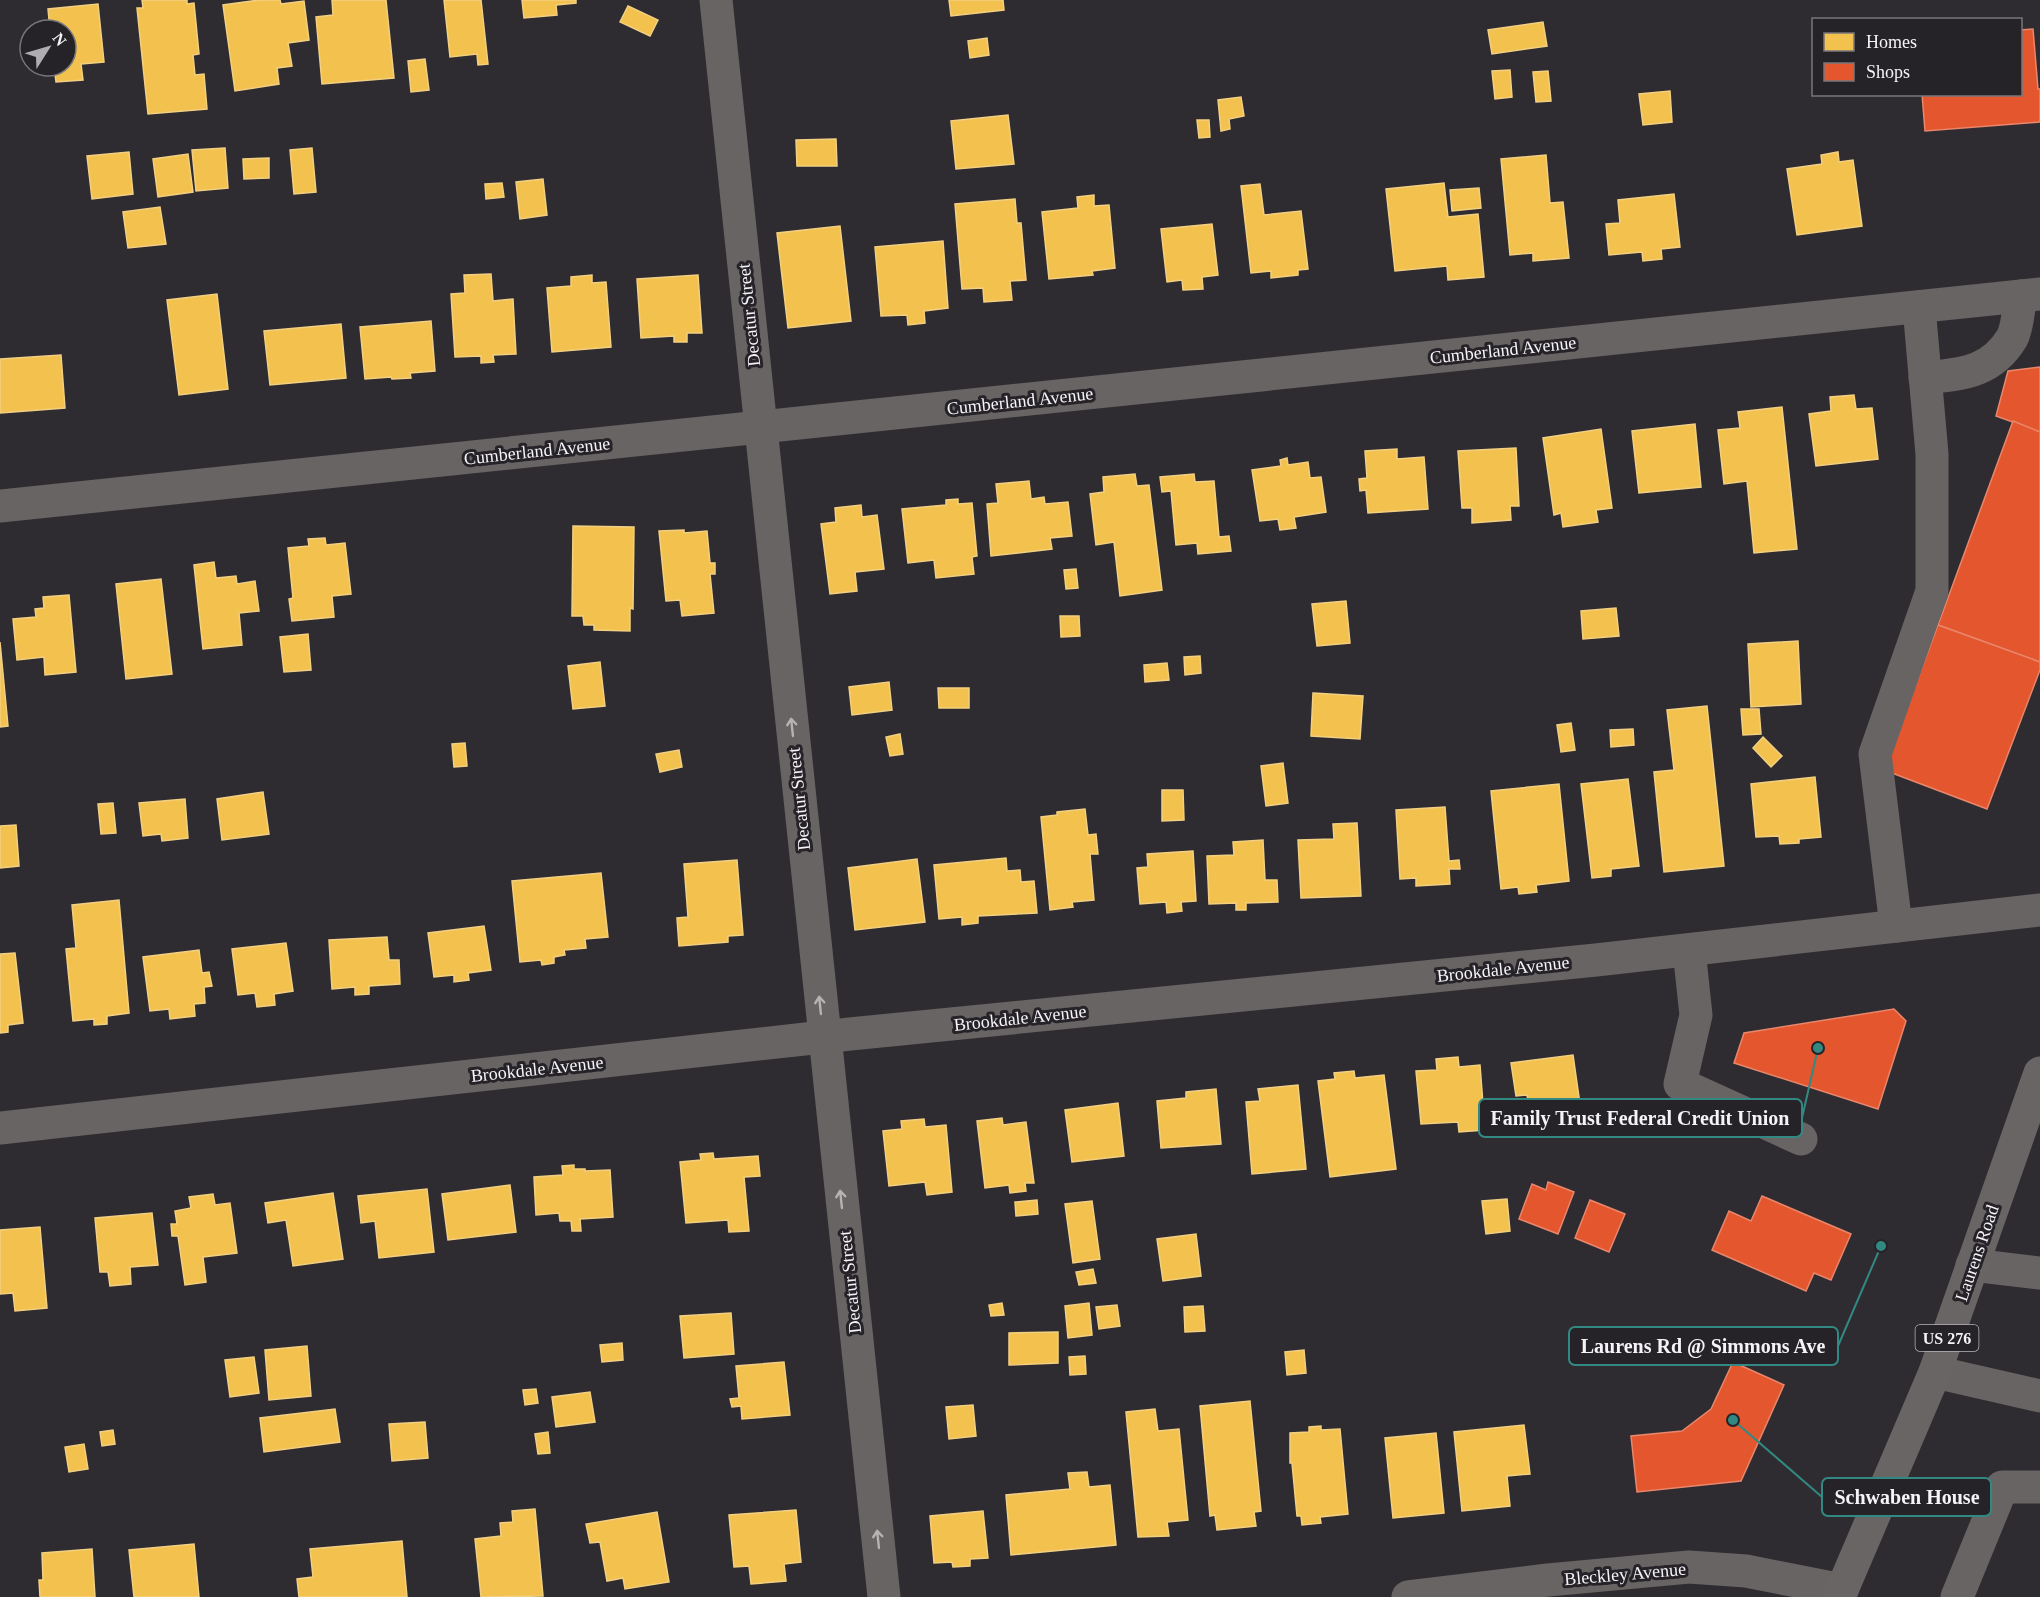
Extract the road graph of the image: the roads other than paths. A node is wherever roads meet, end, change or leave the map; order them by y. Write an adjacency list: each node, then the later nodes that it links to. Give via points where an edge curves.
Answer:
1 (716, 0): 5 (street, Decatur Street)
2 (2030, 295): 3 (street, Cumberland Avenue); 4 (street, via 2013,337 1991,363 1970,373)
3 (1919, 307): 4 (street); 5 (street, Cumberland Avenue)
4 (1925, 378): 8 (street, via 1932,454 1932,591 1875,754)
5 (762, 428): 6 (street, Cumberland Avenue); 10 (street, Decatur Street, one-way to 5)
6 (0, 507)
7 (2040, 910): 8 (street, Brookdale Avenue)
8 (1896, 926): 9 (street, Brookdale Avenue)
9 (1689, 950): 10 (street, Brookdale Avenue); 13 (street, via 1696,1015 1680,1084)
10 (824, 1038): 12 (street, Brookdale Avenue); 20 (street, Decatur Street, one-way to 10)
11 (2040, 1073): 14 (main road, Laurens Road / US 276)
12 (0, 1128)
13 (1801, 1139)
14 (1972, 1266): 15 (street); 16 (main road, Laurens Road / US 276)
15 (2040, 1273)
16 (1935, 1372): 17 (street); 19 (main road, Laurens Road / US 276)
17 (2040, 1396)
18 (2040, 1487): 22 (street, via 2002,1487)
19 (1840, 1594): 21 (street, Bleckley Avenue, via 1746,1571 1689,1568)
20 (884, 1597)
21 (1408, 1597)
22 (1957, 1597)

